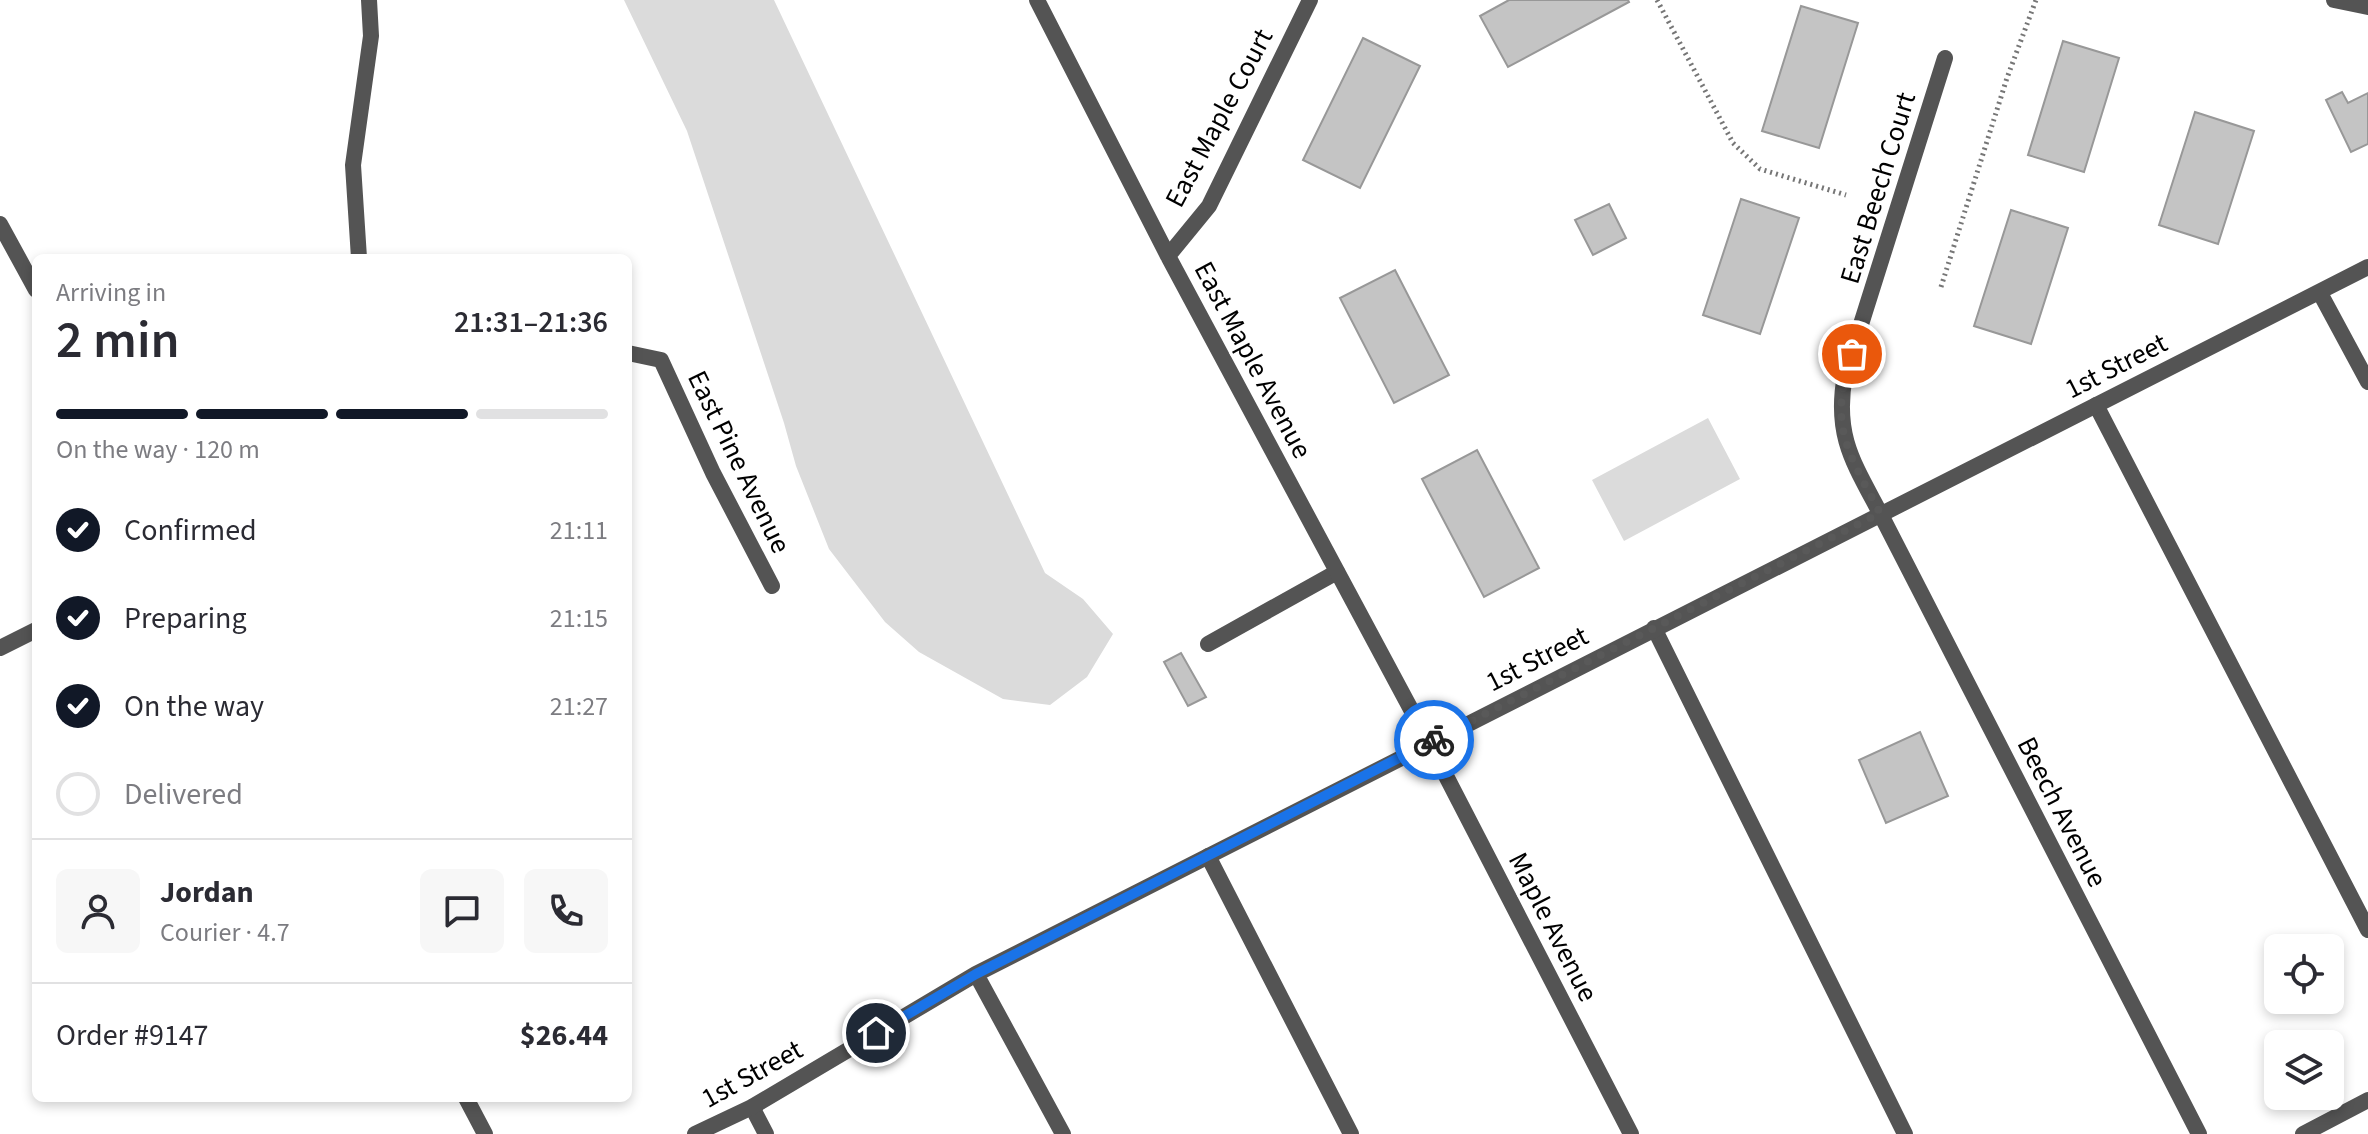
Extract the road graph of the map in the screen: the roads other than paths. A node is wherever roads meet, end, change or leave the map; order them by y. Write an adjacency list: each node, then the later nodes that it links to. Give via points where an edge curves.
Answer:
1 (369, 0): 8 (street, via 371,36 353,165)
2 (1037, 0): 9 (street, East Maple Avenue)
3 (1310, 0): 9 (street, East Maple Court, via 1209,206)
4 (2334, 0): 5 (street)
5 (2368, 7)
6 (1945, 58): 16 (street, East Beech Court, via 1840,402 1849,452)
7 (0, 224): 11 (street)
8 (359, 254)
9 (1168, 256): 17 (street, East Maple Avenue)
10 (2368, 267): 12 (street, 1st Street)
11 (32, 283)
12 (2320, 293): 14 (street); 15 (street, 1st Street)
13 (632, 354): 18 (street, East Pine Avenue, via 661,360)
14 (2368, 382)
15 (2096, 405): 16 (street, 1st Street); 25 (street)
16 (1880, 513): 19 (street, 1st Street); 37 (street, Beech Avenue)
17 (1337, 572): 21 (street); 23 (street, East Maple Avenue)
18 (772, 586)
19 (1654, 628): 23 (street, 1st Street); 36 (street)
20 (32, 632): 22 (street)
21 (1208, 644)
22 (0, 648)
23 (1429, 743): 24 (street, 1st Street); 35 (street, Maple Avenue)
24 (1208, 856): 26 (street, 1st Street); 34 (street)
25 (2368, 930)
26 (976, 974): 29 (street, 1st Street); 33 (street)
27 (2368, 1100): 38 (street)
28 (468, 1102): 30 (street)
29 (752, 1107): 31 (street, 1st Street); 32 (street)
30 (485, 1134)
31 (695, 1134)
32 (766, 1134)
33 (1063, 1134)
34 (1351, 1134)
35 (1631, 1134)
36 (1905, 1134)
37 (2199, 1134)
38 (2303, 1134)

